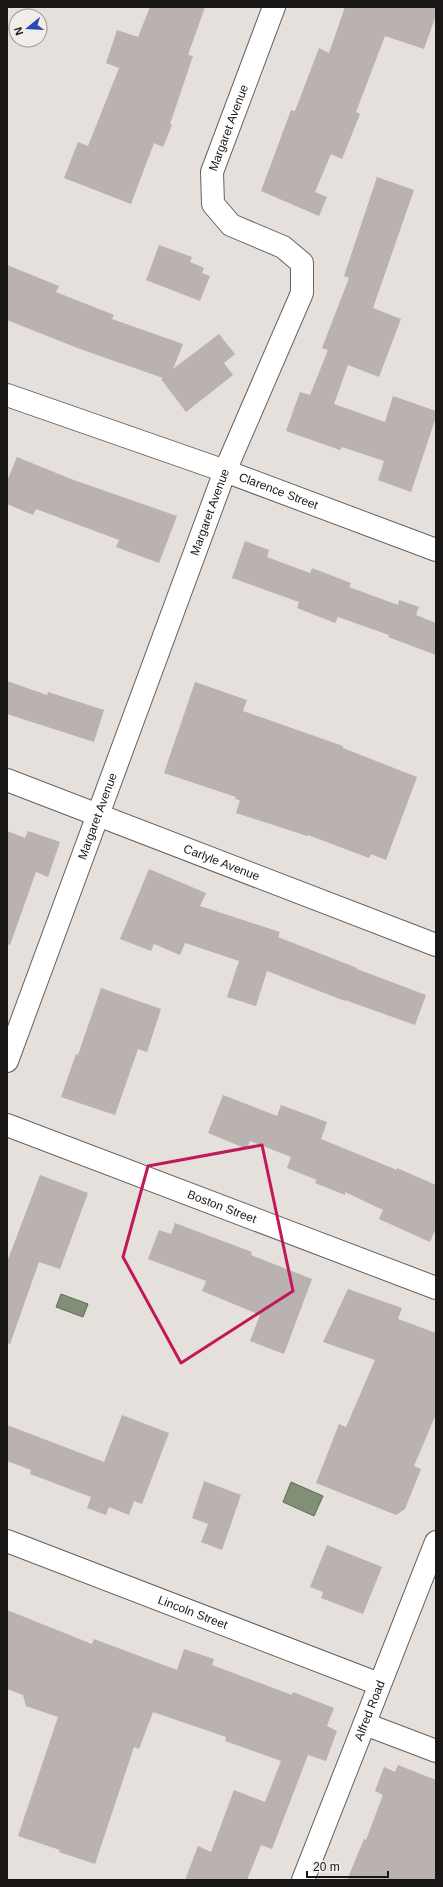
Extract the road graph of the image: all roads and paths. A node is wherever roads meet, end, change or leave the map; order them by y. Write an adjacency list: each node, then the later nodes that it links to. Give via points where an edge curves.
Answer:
1 (274, 7): 3 (street, Margaret Avenue, via 212,172 213,204 231,226 283,247 302,263 302,293)
2 (7, 395): 3 (street, Clarence Street)
3 (226, 471): 4 (street, Clarence Street); 6 (street, Margaret Avenue)
4 (436, 550)
5 (7, 780): 6 (street, Carlyle Avenue)
6 (99, 815): 7 (street, Carlyle Avenue); 8 (street, Margaret Avenue)
7 (436, 945)
8 (7, 1060)
9 (7, 1125): 10 (street, Boston Street)
10 (436, 1288)
11 (7, 1541): 13 (street, Lincoln Street)
12 (436, 1542): 13 (street, Alfred Road)
13 (379, 1684): 14 (street, Alfred Road)
14 (365, 1724): 15 (street); 16 (street, Alfred Road)
15 (436, 1751)
16 (303, 1880)

